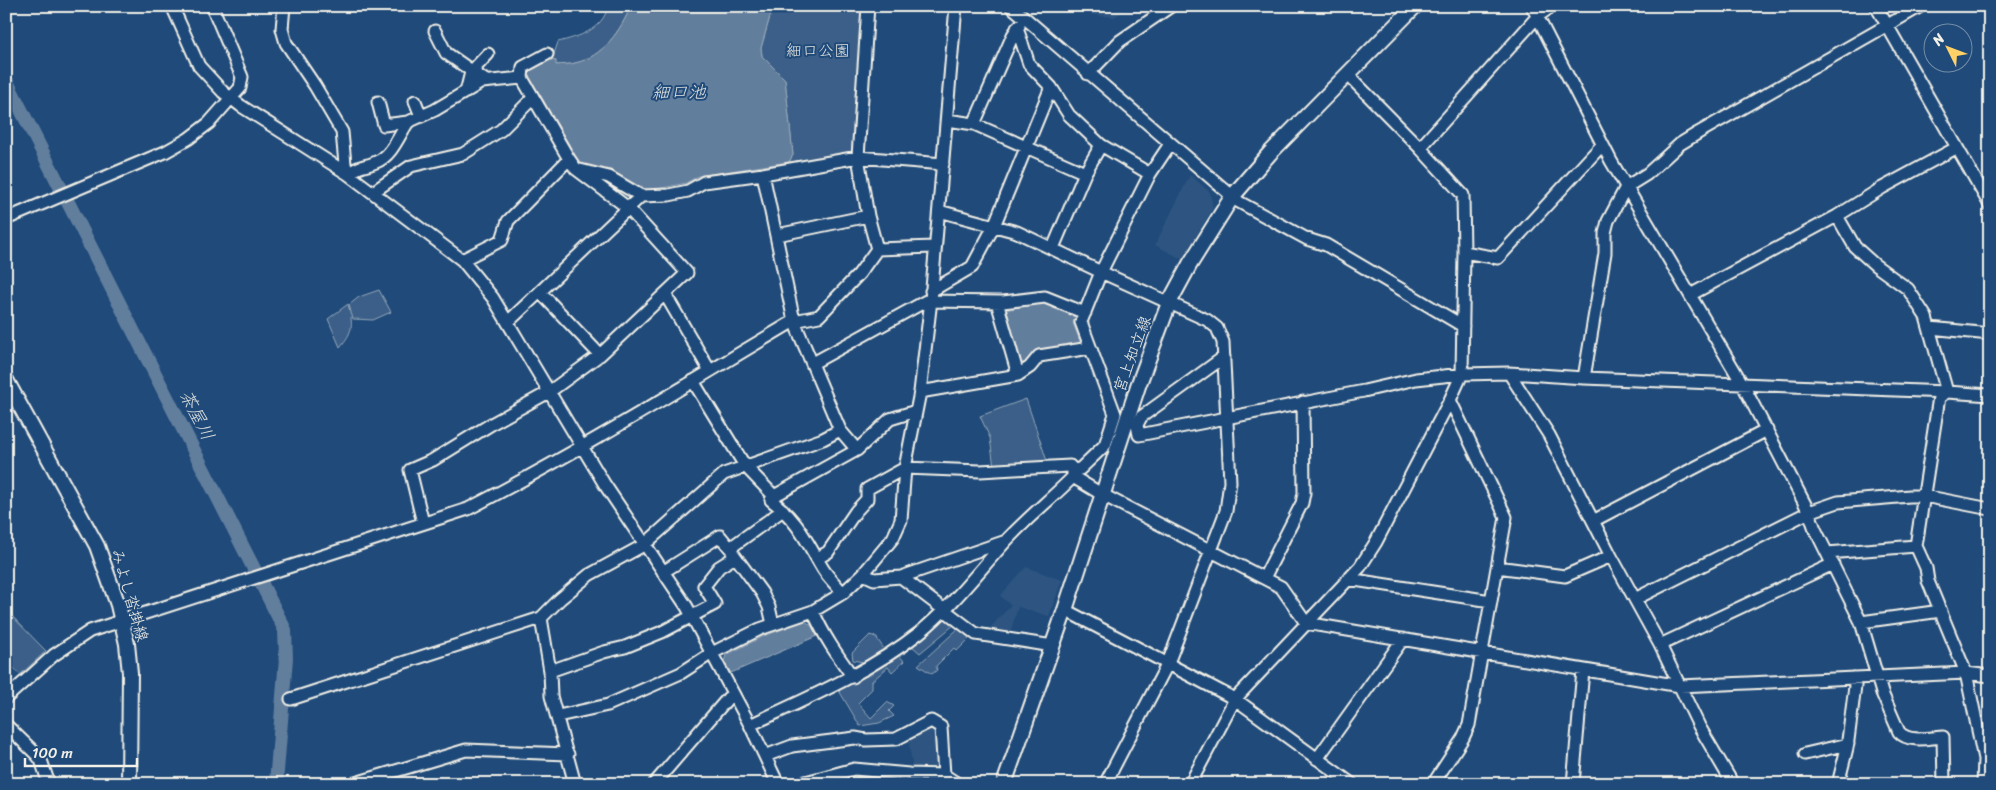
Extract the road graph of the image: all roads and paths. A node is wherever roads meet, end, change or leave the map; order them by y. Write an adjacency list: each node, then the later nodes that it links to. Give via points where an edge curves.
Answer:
1 (172, 6): 27 (street, via 199,66)
2 (212, 6): 27 (street, via 242,77 240,88)
3 (284, 6): 45 (street, via 282,29 286,43 342,132)
4 (868, 6): 40 (street)
5 (956, 6): 31 (street)
6 (1011, 6): 13 (street)
7 (1171, 6): 20 (street, via 1120,41)
8 (1415, 6): 21 (main road, 宮上知立線)
9 (1552, 6): 12 (street)
10 (1876, 6): 14 (street)
11 (1921, 6): 14 (street)
12 (1535, 11): 36 (street); 38 (street)
13 (1025, 19): 15 (street); 20 (street)
14 (1886, 26): 39 (street); 48 (street, via 1680,144 1647,174)
15 (1017, 28): 24 (street, via 1029,64); 33 (street)
16 (435, 31): 19 (street, via 446,53)
17 (488, 54): 19 (street)
18 (547, 54): 22 (street, via 523,67)
19 (471, 72): 23 (street); 25 (street)
20 (1088, 74): 34 (street)
21 (1348, 75): 38 (street); 51 (main road, 宮上知立線, via 1270,153)
22 (522, 78): 23 (street); 26 (street)
23 (486, 81): 25 (street)
24 (1051, 87): 35 (street, via 1069,116); 37 (street)
25 (466, 92): 30 (street)
26 (533, 98): 41 (street); 49 (street, via 501,130 463,154 411,166)
27 (231, 99): 45 (street); 57 (street, via 209,123 165,152)
28 (415, 101): 30 (street)
29 (378, 102): 32 (street, via 378,124)
30 (421, 116): 32 (street)
31 (947, 120): 33 (street); 42 (street)
32 (408, 122): 45 (street, via 385,156 376,162 357,166)
33 (974, 124): 37 (street)
34 (1170, 144): 47 (street); 51 (street)
35 (1101, 145): 44 (street); 47 (street)
36 (1602, 145): 48 (street); 63 (street, via 1498,258)
37 (1026, 146): 44 (street); 58 (street)
38 (1420, 148): 63 (street, via 1463,195)
39 (1956, 148): 52 (street); 56 (street)
40 (858, 156): 42 (street); 46 (street); 55 (street)
41 (568, 159): 43 (street); 64 (street, via 508,220 502,240)
42 (943, 164): 54 (street)
43 (576, 169): 50 (street, via 609,177); 53 (street)
44 (1085, 173): 61 (street)
45 (348, 174): 49 (street)
46 (763, 174): 50 (street, via 704,182 688,191 670,195); 59 (street)
47 (1150, 174): 65 (street)
48 (1626, 187): 68 (street); 86 (street, via 1605,233 1605,253)
49 (373, 192): 64 (street)
50 (641, 196): 53 (street)
51 (1232, 197): 71 (main road, 宮上知立線); 75 (street, via 1307,239 1326,245)
52 (1990, 205)
53 (628, 208): 66 (street); 67 (street, via 687,273)
54 (939, 211): 58 (street); 60 (street)
55 (868, 216): 59 (street); 62 (street)
56 (1837, 216): 68 (street); 76 (street, via 1855,247 1908,288)
57 (6, 219)
58 (994, 226): 61 (street); 69 (street, via 972,267)
59 (777, 235): 73 (street)
60 (934, 247): 62 (street); 69 (street)
61 (1053, 248): 65 (street)
62 (877, 249): 73 (street, via 859,274 819,316)
63 (1464, 252): 75 (street)
64 (462, 260): 74 (street)
65 (1101, 272): 71 (street); 72 (street)
66 (540, 292): 74 (street); 79 (street)
67 (665, 294): 79 (street); 82 (street)
68 (1690, 295): 89 (street)
69 (931, 296): 70 (street); 81 (street); 91 (street)
70 (998, 302): 72 (street, via 1045,296); 85 (street)
71 (1169, 303): 80 (street, via 1207,320 1216,328 1223,342); 105 (main road, 宮上知立線)
72 (1085, 313): 78 (street, via 1081,322)
73 (794, 320): 81 (street); 82 (street)
74 (508, 322): 90 (street)
75 (1463, 326): 83 (street)
76 (1930, 328): 77 (street); 92 (street)
77 (1990, 334)
78 (1090, 348): 85 (street, via 1039,356); 104 (street, via 1115,414 1105,445)
79 (600, 355): 90 (street)
80 (1224, 357): 97 (street); 97 (street, via 1141,417 1137,425 1139,435)
81 (813, 363): 98 (street)
82 (710, 371): 88 (street)
83 (1462, 374): 84 (street); 94 (street); 95 (street, via 1399,382)
84 (1509, 374): 86 (street); 111 (street, via 1549,435)
85 (1018, 375): 91 (street)
86 (1584, 378): 89 (street)
87 (6, 380): 137 (main road, みよし沓掛線, via 97,546)
88 (693, 381): 100 (street); 102 (street)
89 (1743, 385): 92 (street); 99 (street)
90 (549, 392): 100 (street); 112 (street, via 433,460 410,470)
91 (920, 392): 96 (street)
92 (1947, 392): 93 (street); 107 (street, via 1939,396)
93 (1990, 395)
94 (1450, 400): 122 (street, via 1506,517); 127 (street, via 1376,542)
95 (1303, 402): 97 (street); 126 (street, via 1302,503)
96 (916, 411): 101 (street, via 890,419); 103 (street)
97 (1228, 417): 116 (street, via 1230,482 1226,512)
98 (840, 430): 101 (street); 102 (street)
99 (1767, 430): 110 (street); 111 (street)
100 (582, 447): 112 (street, via 468,509); 114 (street)
101 (857, 450): 106 (street)
102 (745, 466): 106 (street); 114 (street, via 724,474)
103 (905, 468): 104 (street, via 980,471 1070,466); 120 (street, via 867,489 867,499 828,552); 124 (street, via 903,508 898,530)
104 (1073, 474): 105 (street); 113 (street)
105 (1103, 495): 116 (street); 132 (main road, 宮上知立線)
106 (774, 496): 109 (street, via 771,500)
107 (1924, 496): 108 (street); 110 (street, via 1838,502); 115 (street)
108 (1990, 509)
109 (783, 510): 117 (street); 120 (street, via 800,527)
110 (1809, 512): 118 (street); 129 (street)
111 (1593, 521): 119 (street)
112 (423, 523): 137 (street)
113 (1006, 541): 125 (street); 131 (street)
114 (644, 545): 123 (street); 136 (street, via 588,575)
115 (1916, 546): 118 (street); 134 (street)
116 (1211, 551): 126 (street); 146 (street)
117 (733, 553): 123 (street, via 720,536); 135 (street, via 704,586 715,604); 140 (street, via 762,593)
118 (1827, 553): 121 (street)
119 (1611, 556): 122 (street, via 1565,576); 129 (street)
120 (818, 558): 128 (street, via 823,570)
121 (1833, 564): 139 (street); 142 (street)
122 (1497, 567): 130 (street)
123 (663, 572): 135 (street)
124 (863, 574): 125 (street, via 874,579); 128 (street)
125 (901, 577): 131 (street)
126 (1264, 578): 138 (street, via 1281,588)
127 (1348, 579): 130 (street); 138 (street)
128 (843, 593): 133 (street)
129 (1635, 599): 142 (street)
130 (1491, 601): 144 (street)
131 (945, 609): 143 (street, via 976,634); 152 (street, via 885,658)
132 (1065, 610): 143 (main road, 宮上知立線); 146 (street)
133 (813, 611): 140 (street); 152 (street, via 833,651)
134 (1941, 611): 139 (street); 149 (street)
135 (692, 616): 145 (street); 148 (street, via 662,632)
136 (541, 618): 148 (street); 157 (street)
137 (122, 620): 156 (street, via 90,631 64,646); 170 (main road, みよし沓掛線, via 130,673)
138 (1306, 622): 141 (street); 158 (street)
139 (1861, 622): 150 (street)
140 (773, 624): 145 (street)
141 (1403, 639): 144 (street); 166 (street)
142 (1660, 645): 154 (street)
143 (1052, 646): 176 (main road, 宮上知立線)
144 (1481, 652): 147 (street); 180 (street, via 1469,725)
145 (712, 653): 155 (street); 159 (street, via 681,673 608,705)
146 (1168, 663): 158 (street); 177 (street)
147 (1583, 670): 154 (street); 181 (street)
148 (550, 671): 159 (street, via 551,696)
149 (1966, 673): 150 (street); 151 (street); 185 (street, via 1984,758)
150 (1878, 676): 153 (street); 184 (street, via 1882,693 1903,736 1912,739 1943,737)
151 (1990, 676)
152 (853, 677): 161 (street)
153 (1854, 678): 154 (street); 162 (street)
154 (1680, 686): 182 (street)
155 (733, 695): 161 (street); 172 (street)
156 (6, 698)
157 (291, 699)
158 (1235, 699): 166 (street); 178 (street)
159 (558, 716): 163 (street)
160 (6, 725): 169 (street, via 41,760)
161 (750, 725): 165 (street)
162 (1848, 744): 164 (street); 183 (street)
163 (568, 754): 168 (street); 171 (street, via 466,750)
164 (1805, 754)
165 (765, 756): 167 (street, via 792,746 855,738 896,739 931,721 941,727); 173 (street)
166 (1317, 759): 179 (street)
167 (944, 775): 174 (street, via 854,769); 175 (street)
168 (573, 783)
169 (49, 784)
170 (129, 784)
171 (352, 784)
172 (654, 784)
173 (778, 784)
174 (798, 784)
175 (958, 784)
176 (1004, 784)
177 (1105, 784)
178 (1190, 784)
179 (1352, 784)
180 (1433, 784)
181 (1573, 784)
182 (1733, 784)
183 (1838, 784)
184 (1944, 784)
185 (1983, 784)

